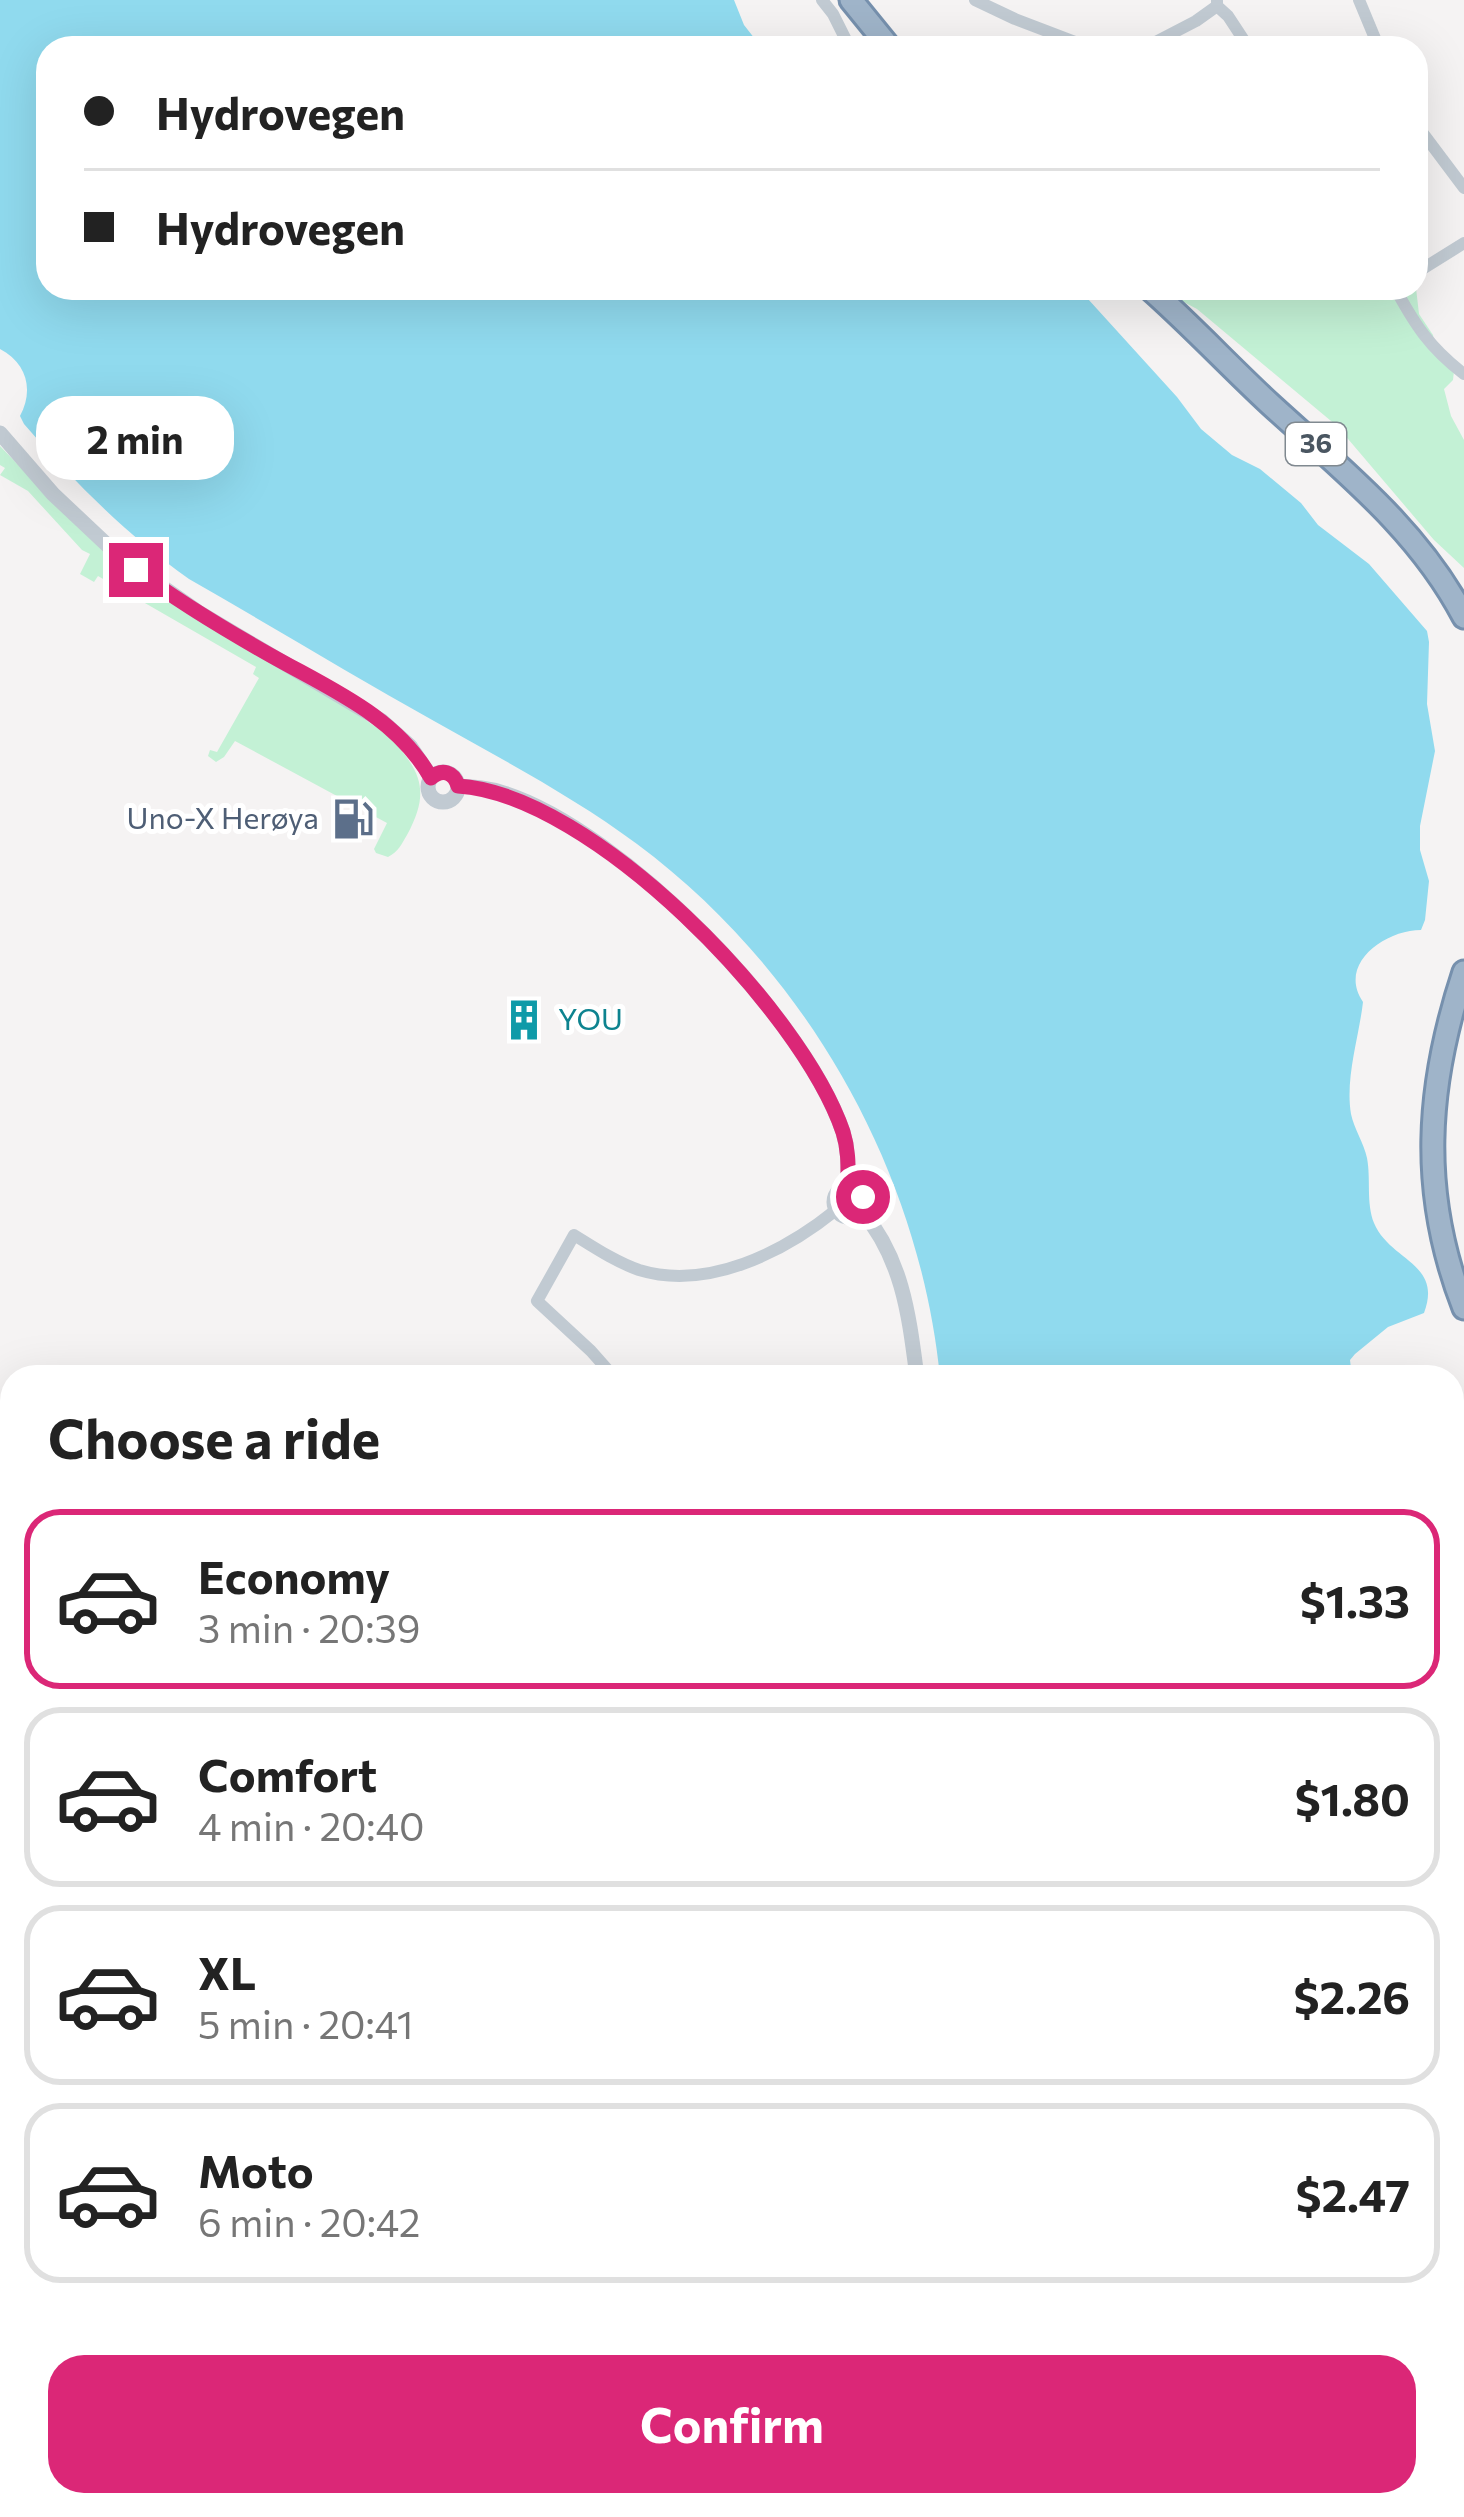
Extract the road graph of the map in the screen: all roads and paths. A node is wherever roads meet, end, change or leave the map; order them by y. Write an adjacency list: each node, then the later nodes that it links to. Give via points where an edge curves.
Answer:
1 (822, 0): 6 (street)
2 (851, 0): 7 (highway)
3 (975, 0): 8 (street)
4 (1359, 0): 11 (street)
5 (1217, 3): 9 (street); 10 (street)
6 (844, 36)
7 (880, 36)
8 (1060, 36)
9 (1167, 36)
10 (1241, 36)
11 (1373, 36)
12 (1428, 140): 13 (street)
13 (1464, 188)
14 (1464, 243): 15 (street)
15 (1428, 266)
16 (1161, 300): 22 (highway, 36, via 1368,490)
17 (1402, 300): 18 (street, via 1423,336)
18 (1464, 374)
19 (0, 433): 21 (street)
20 (0, 443): 21 (street)
21 (17, 454): 23 (street, via 136,570 391,727)
22 (1464, 617)
23 (431, 778): 24 (street, via 447,772); 24 (street, via 429,794 441,802 452,800)
24 (458, 786): 26 (street, via 547,812 688,918 763,999 823,1089 843,1132)
25 (1464, 972): 29 (highway, via 1442,1047 1432,1141 1441,1231)
26 (848, 1187): 27 (street, via 836,1196); 28 (street, via 863,1197)
27 (836, 1210): 28 (street, via 852,1217); 30 (street, via 761,1256 691,1276 635,1268 574,1235 537,1301)
28 (862, 1211): 31 (street, via 896,1268)
29 (1464, 1308)
30 (604, 1365)
31 (914, 1365)

